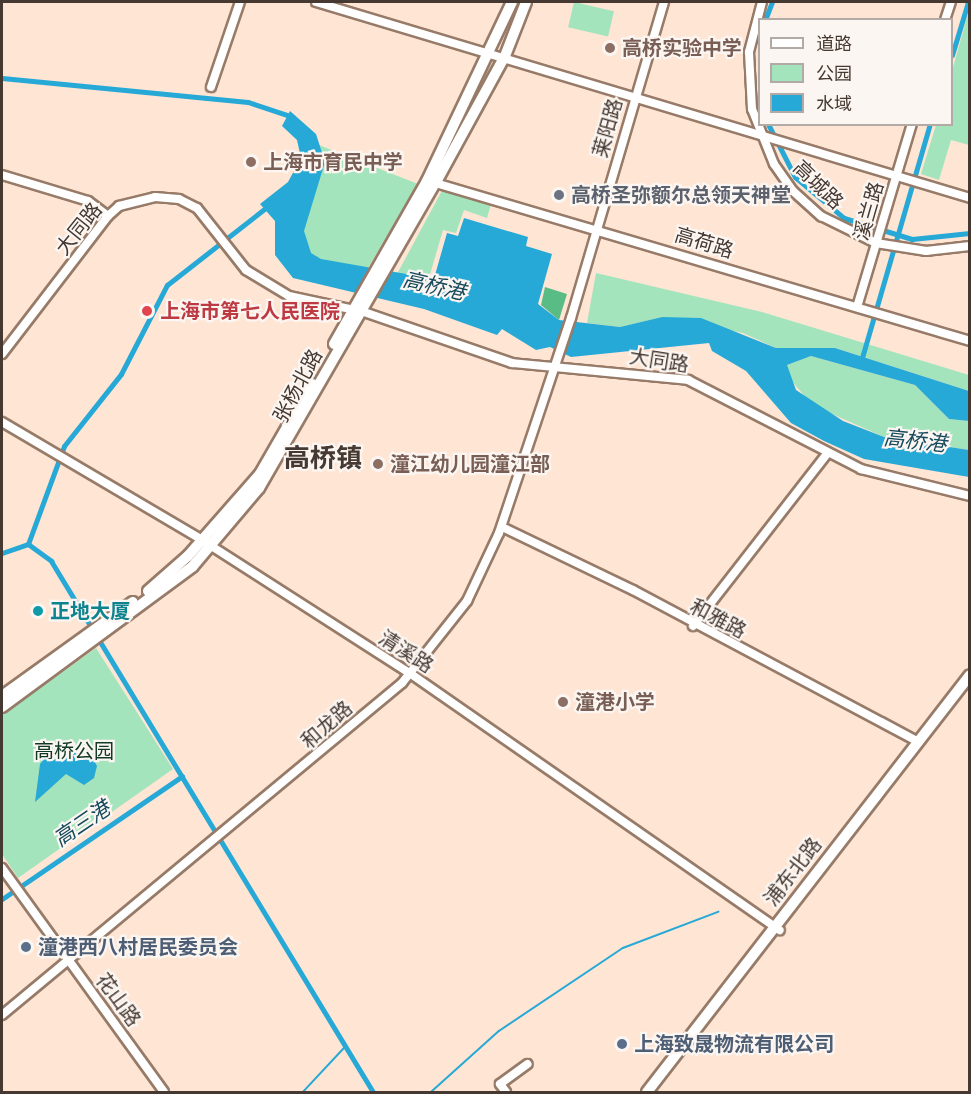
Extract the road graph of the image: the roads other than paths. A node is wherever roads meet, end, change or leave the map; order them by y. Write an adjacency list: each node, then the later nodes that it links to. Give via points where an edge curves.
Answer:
1 (240, 2): 13 (street)
2 (316, 2): 11 (street)
3 (512, 2): 11 (main road, 张杨北路)
4 (526, 2): 12 (main road, 张杨北路)
5 (664, 2): 14 (street, 莱阳路)
6 (762, 2): 8 (street, 高城路)
7 (951, 2): 9 (street)
8 (759, 18)
9 (946, 18)
10 (758, 24): 15 (street, 高城路, via 748,80)
11 (491, 52): 12 (street); 21 (main road, 张杨北路)
12 (505, 56): 14 (street); 21 (main road, 张杨北路)
13 (212, 87)
14 (634, 96): 18 (street); 24 (street, 莱阳路)
15 (758, 115)
16 (761, 126): 18 (street, 高城路)
17 (911, 126): 20 (street, 溪兰路)
18 (764, 136): 20 (street); 25 (street, 高城路, via 794,191 821,216)
19 (2, 175): 23 (street, via 88,201)
20 (896, 176): 22 (street); 25 (street, 溪兰路)
21 (432, 182): 24 (street, 高荷路); 28 (main road, 张杨北路); 29 (main road, 张杨北路)
22 (969, 198)
23 (108, 216): 28 (street, 大同路, via 119,206 155,197 178,198 212,223 246,270 289,296); 31 (street, 大同路)
24 (597, 228): 27 (street, 高荷路); 32 (street, 莱阳路)
25 (878, 240): 26 (street, 高城路, via 900,248); 27 (street, 溪兰路)
26 (969, 246)
27 (858, 307): 30 (street, 高荷路)
28 (350, 309): 29 (main road); 37 (main road, 张杨北路, via 260,474)
29 (364, 312): 32 (street, 大同路, via 512,363); 37 (main road, 张杨北路, via 259,488)
30 (969, 341)
31 (2, 354)
32 (555, 365): 34 (street, 大同路, via 688,380); 36 (street, 和龙路)
33 (2, 422): 37 (street, 清溪路)
34 (827, 454): 35 (street, 大同路, via 861,469); 38 (street)
35 (969, 496)
36 (501, 527): 38 (street, 和雅路, via 633,590); 40 (street, 和龙路, via 467,601)
37 (207, 543): 39 (main road, 张杨北路); 40 (street, 清溪路)
38 (693, 626): 45 (street, 和雅路)
39 (95, 634): 43 (main road, 张杨北路); 44 (main road, 张杨北路)
40 (411, 674): 47 (street, 清溪路); 48 (street, 和龙路, via 228,830)
41 (969, 675): 45 (main road, 浦东北路)
42 (969, 686): 47 (main road, 浦东北路)
43 (2, 696)
44 (2, 707)
45 (918, 741): 47 (main road, 浦东北路)
46 (2, 868): 48 (street, 花山路)
47 (777, 928): 53 (main road, 浦东北路); 54 (main road, 浦东北路)
48 (68, 959): 49 (street, 和龙路); 51 (street, 花山路)
49 (2, 1015)
50 (528, 1064): 52 (street, via 500,1084)
51 (164, 1092)
52 (506, 1092)
53 (646, 1092)
54 (654, 1092)

